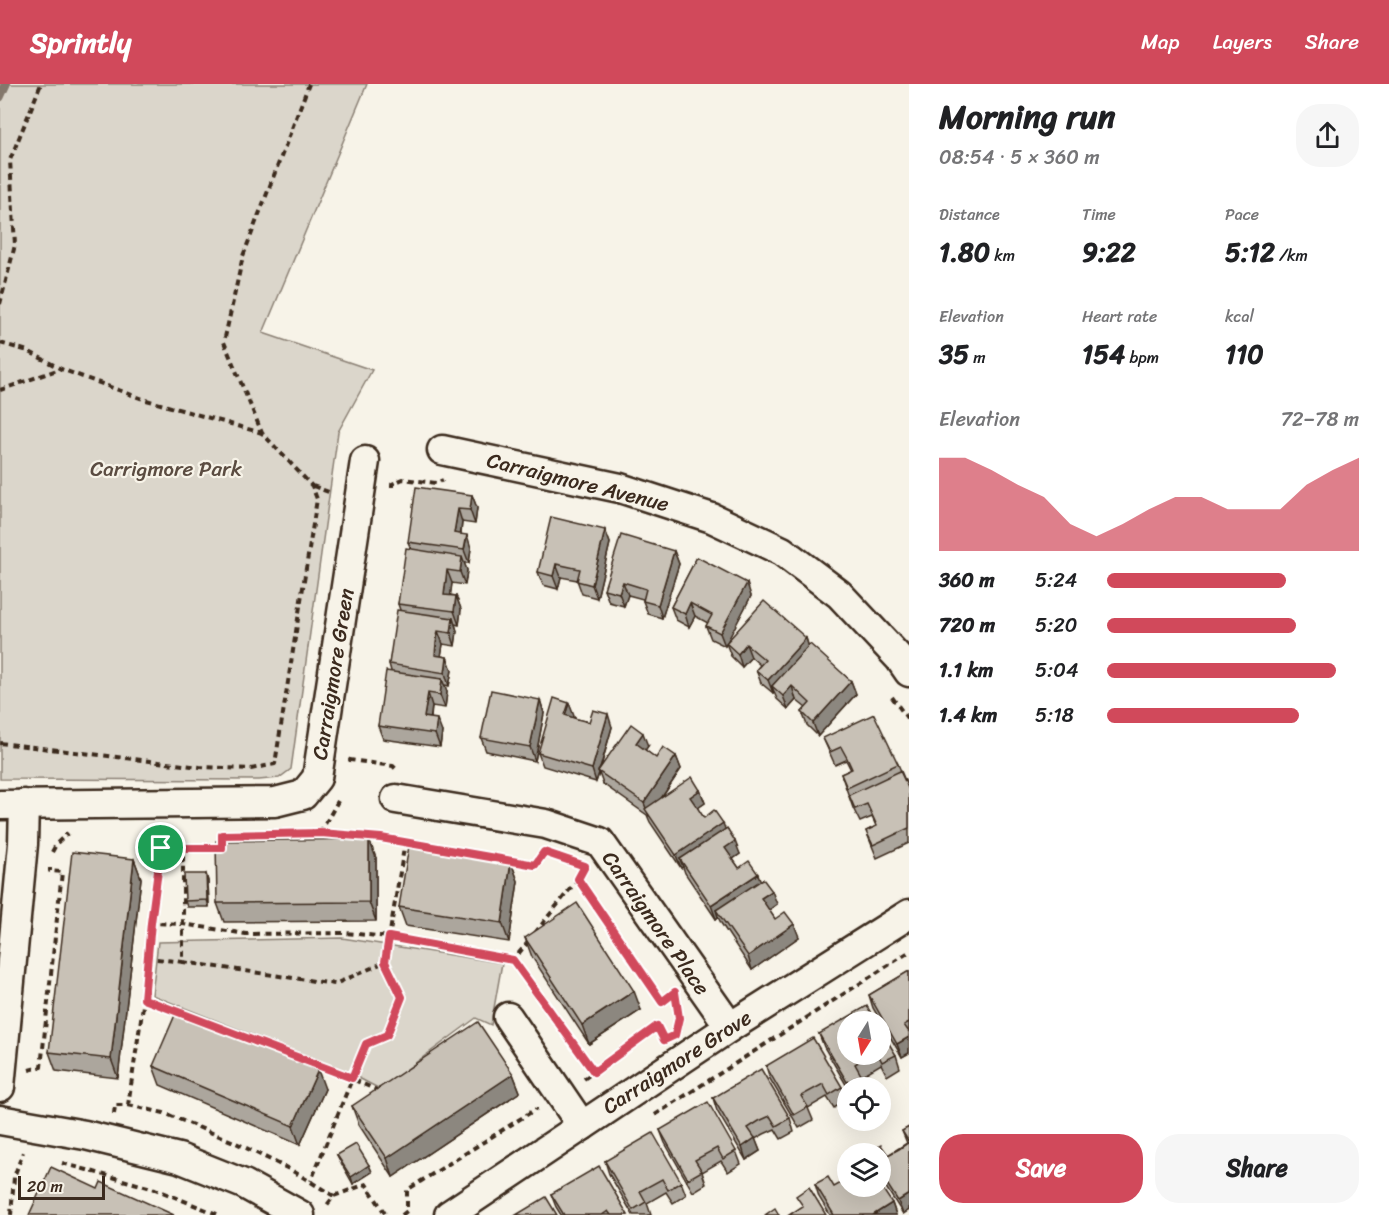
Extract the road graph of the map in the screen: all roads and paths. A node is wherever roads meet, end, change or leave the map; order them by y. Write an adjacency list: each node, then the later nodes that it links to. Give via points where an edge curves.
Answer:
1 (40, 84): 3 (path, via 10,160 15,245)
2 (309, 84): 7 (path, via 243,256 224,342)
3 (0, 304)
4 (0, 343): 5 (path, via 28,351)
5 (61, 369): 6 (path); 7 (path, via 143,399)
6 (0, 390)
7 (262, 433): 11 (path)
8 (442, 450): 14 (street, Carraigmore Avenue, via 620,488 712,518 782,551 839,594)
9 (365, 461): 19 (street, Carraigmore Green, via 317,778 303,795 274,802)
10 (447, 479): 12 (path, via 436,483 403,479 392,484)
11 (312, 486): 13 (path); 17 (path, via 317,499 275,764 250,769 200,767)
12 (390, 494)
13 (336, 495)
14 (909, 672)
15 (889, 693): 16 (path)
16 (909, 721)
17 (0, 743)
18 (396, 799): 42 (street, Carraigmore Place, via 546,824 600,842)
19 (12, 804): 50 (street, via 23,844)
20 (135, 830): 24 (path, via 146,830 146,849)
21 (70, 831): 26 (path)
22 (405, 842): 23 (path, via 321,833 222,835 222,848); 25 (path, via 535,865); 33 (path)
23 (183, 847): 24 (path); 32 (path)
24 (161, 848): 31 (path)
25 (544, 852)
26 (51, 855)
27 (50, 863): 48 (path, via 50,871 62,872 41,1067 28,1071)
28 (585, 866): 29 (path)
29 (578, 879): 36 (path); 44 (path, via 662,1002 675,992 679,1018)
30 (909, 914): 42 (street, Carraigmore Grove)
31 (151, 923): 32 (path); 35 (path)
32 (183, 924): 33 (path, via 246,934 346,933); 37 (path)
33 (389, 937): 36 (path); 38 (path)
34 (909, 952): 54 (path)
35 (149, 958): 37 (path); 39 (path)
36 (513, 960): 46 (path)
37 (183, 962): 38 (path, via 335,984)
38 (385, 962): 47 (path, via 402,997 387,1035 366,1044)
39 (144, 999): 40 (path); 55 (path, via 128,1106 115,1104)
40 (188, 1016)
41 (508, 1017): 56 (street)
42 (730, 1027): 56 (street, Carraigmore Grove)
43 (232, 1032): 47 (path)
44 (675, 1035)
45 (664, 1040): 46 (path, via 657,1026)
46 (594, 1072): 49 (path)
47 (352, 1078): 51 (path); 59 (path)
48 (27, 1079)
49 (580, 1082)
50 (0, 1087)
51 (381, 1092)
52 (530, 1099): 65 (path, via 536,1109 407,1190 407,1211)
53 (0, 1119): 63 (street, via 178,1158 244,1184)
54 (649, 1119)
55 (112, 1122)
56 (582, 1126): 66 (street, Carraigmore Grove)
57 (34, 1155): 61 (path, via 22,1152 14,1178)
58 (56, 1161): 62 (path, via 155,1189)
59 (311, 1181)
60 (334, 1196): 64 (path, via 366,1184)
61 (11, 1215)
62 (219, 1215)
63 (300, 1215)
64 (386, 1215)
65 (402, 1215)
66 (449, 1215)

